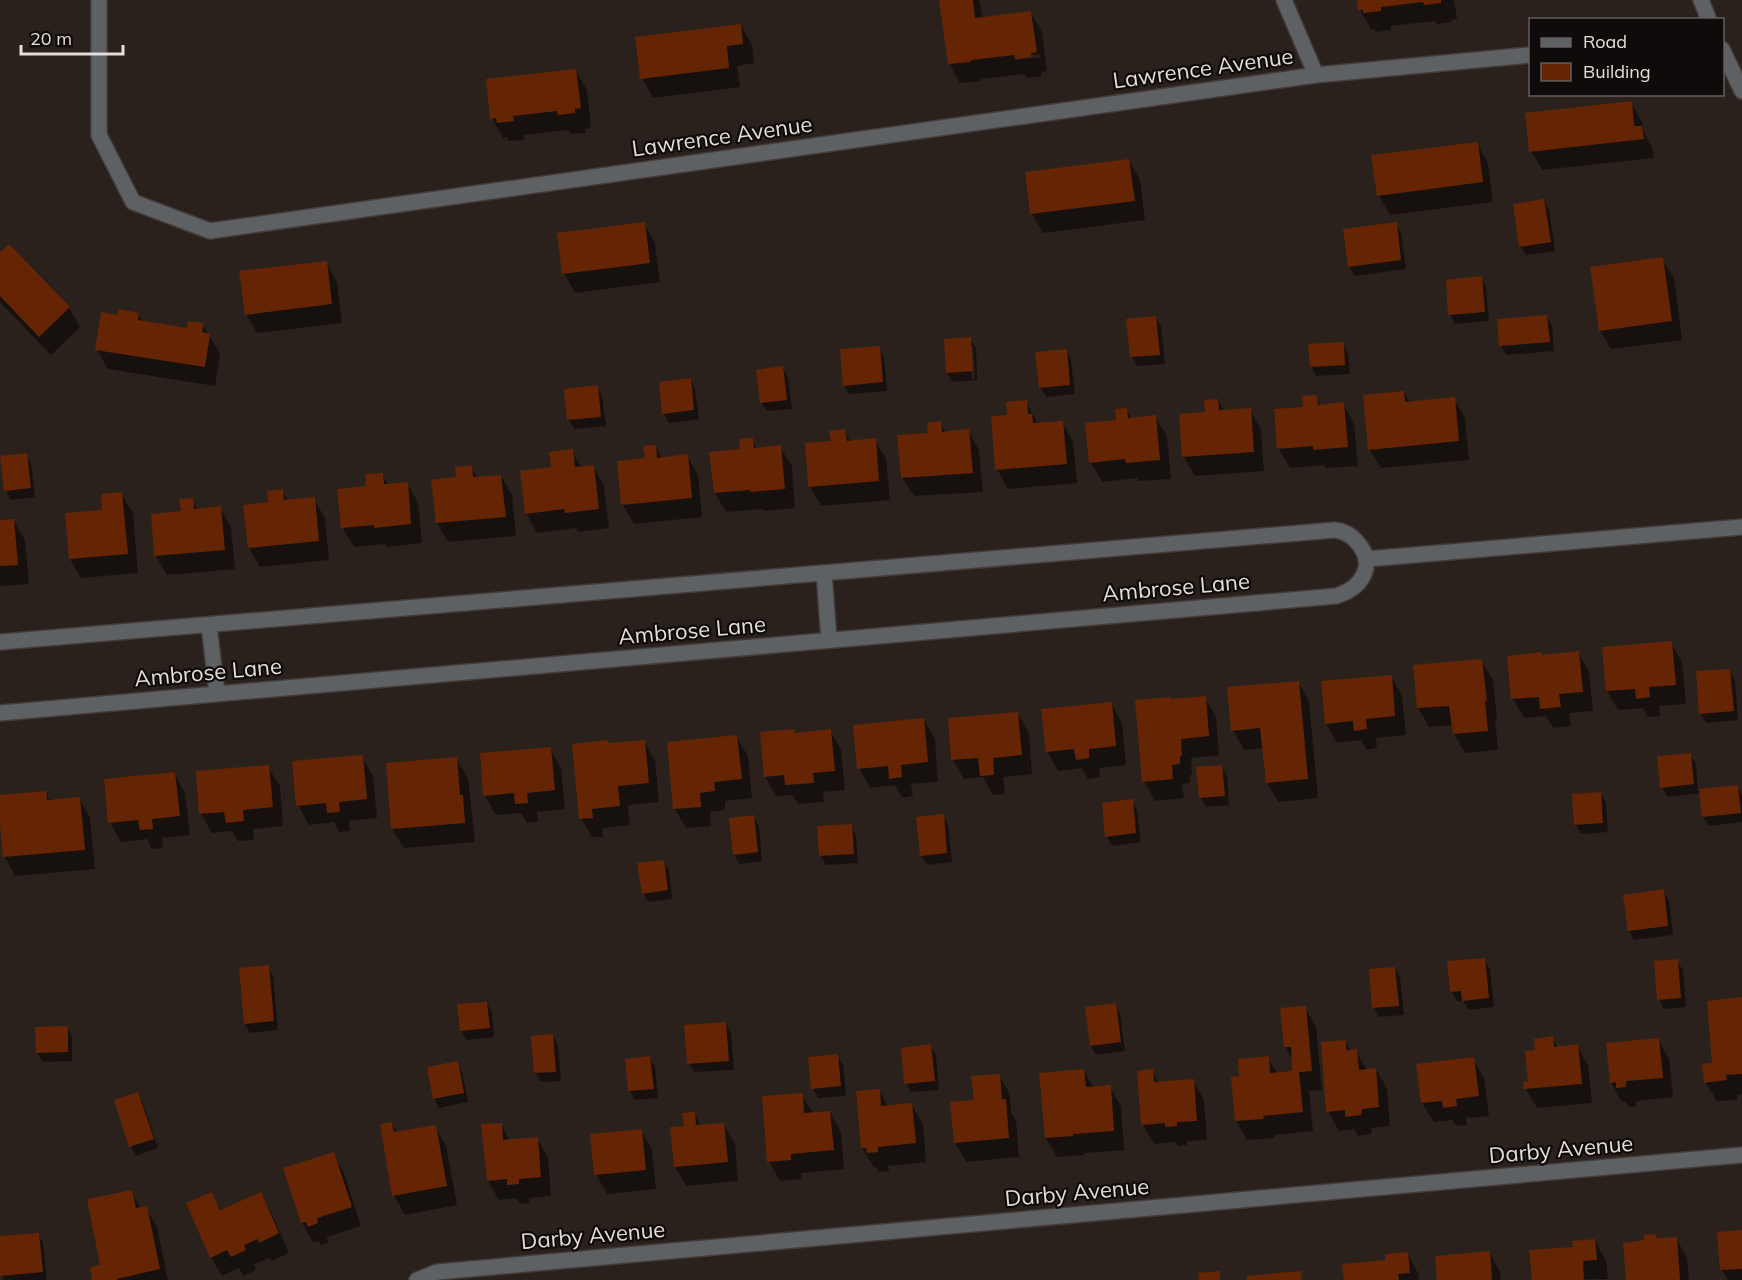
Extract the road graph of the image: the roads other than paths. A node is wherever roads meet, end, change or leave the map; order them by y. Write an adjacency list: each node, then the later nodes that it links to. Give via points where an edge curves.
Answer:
1 (99, 0): 7 (street, Lawrence Avenue, via 99,135 133,202 210,231)
2 (1284, 0): 7 (street)
3 (1701, 0): 4 (street)
4 (1708, 18)
5 (1724, 53): 8 (street)
6 (1529, 56): 7 (street, Lawrence Avenue)
7 (1316, 75)
8 (1742, 91)
9 (1742, 527): 10 (street)
10 (1367, 559): 11 (street, Ambrose Lane, via 1353,537 1335,530); 13 (street, Ambrose Lane, via 1358,583 1336,596)
11 (824, 573): 12 (street, Ambrose Lane); 13 (street)
12 (209, 625): 14 (street, Ambrose Lane); 15 (street)
13 (829, 640): 15 (street, Ambrose Lane)
14 (0, 642)
15 (217, 694): 16 (street, Ambrose Lane)
16 (0, 713)
17 (1742, 1155): 18 (street, Darby Avenue, via 436,1272)
18 (417, 1280)

